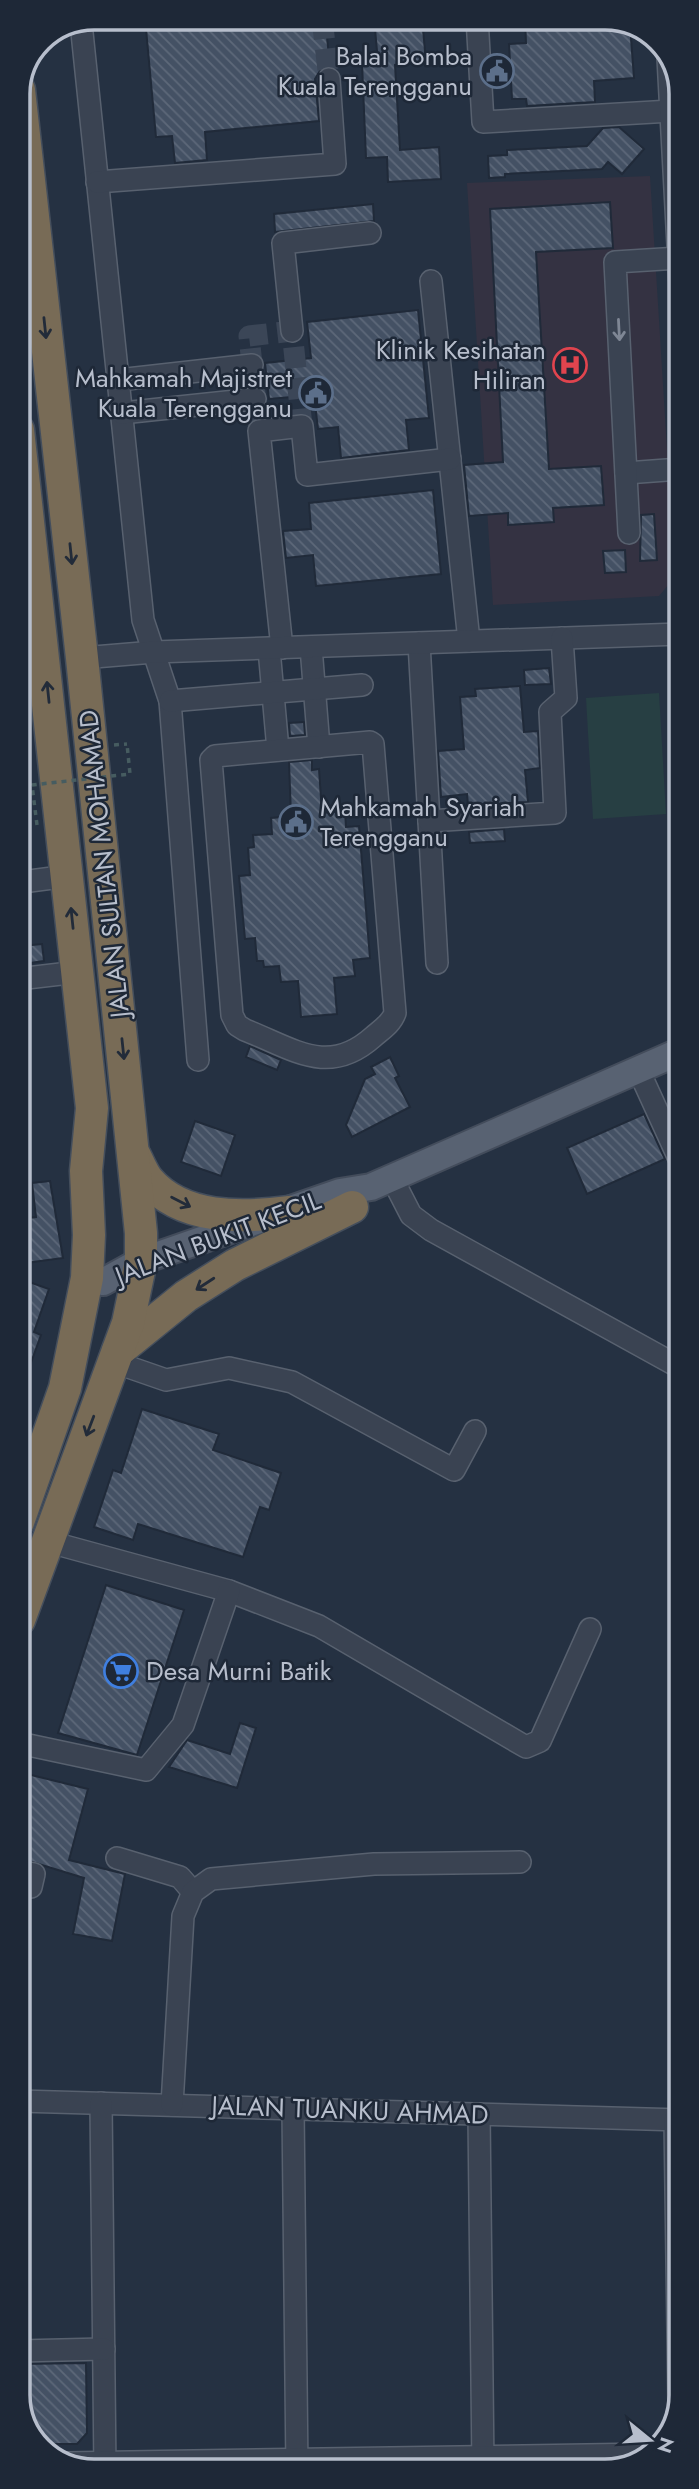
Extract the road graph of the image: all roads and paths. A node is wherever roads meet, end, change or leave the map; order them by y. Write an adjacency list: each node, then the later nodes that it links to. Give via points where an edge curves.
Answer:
1 (478, 30): 4 (street, via 483,122)
2 (82, 31): 5 (street)
3 (329, 79): 5 (street, via 335,164)
4 (669, 111)
5 (97, 182): 12 (street)
6 (30, 189): 27 (highway, JALAN SULTAN MOHAMAD, one-way to 27)
7 (370, 233): 10 (street, via 283,243)
8 (669, 259): 17 (street, one-way to 17, via 615,262)
9 (431, 281): 15 (street)
10 (292, 331)
11 (252, 365): 12 (street)
12 (118, 380): 14 (street)
13 (255, 399): 14 (street)
14 (122, 413): 26 (street, via 144,620)
15 (450, 459): 22 (street); 25 (street, via 307,475 302,426 259,431)
16 (669, 470): 17 (street)
17 (626, 472): 18 (street)
18 (629, 533)
19 (30, 574): 37 (highway, JALAN SULTAN MOHAMAD, one-way to 19)
20 (669, 634): 21 (street)
21 (562, 638): 22 (street); 35 (street, via 566,698 550,712 555,813)
22 (469, 641): 23 (street)
23 (419, 643): 24 (street); 35 (street)
24 (311, 647): 25 (street); 29 (street)
25 (275, 649): 26 (street); 30 (street)
26 (154, 652): 27 (street); 31 (street)
27 (82, 658): 49 (highway, JALAN SULTAN MOHAMAD, one-way to 49)
28 (362, 685): 29 (street)
29 (315, 689): 30 (street); 33 (street)
30 (273, 692): 31 (street); 34 (street)
31 (170, 701): 40 (street)
32 (127, 744): 36 (path, bridge, via 130,774 33,785)
33 (319, 747): 34 (street); 39 (street, via 373,744 394,1017 354,1054 318,1059 237,1025 232,1015)
34 (278, 750): 39 (street, via 211,760)
35 (429, 821): 41 (street)
36 (37, 825)
37 (68, 876): 38 (street); 42 (highway, JALAN SULTAN MOHAMAD, one-way to 37)
38 (30, 881)
39 (224, 916): 40 (street)
40 (187, 919): 45 (street)
41 (437, 963)
42 (78, 972): 43 (street); 47 (highway, JALAN SULTAN MOHAMAD)
43 (30, 978)
44 (669, 1056): 46 (main road, JALAN BUKIT KECIL)
45 (198, 1059)
46 (638, 1069): 48 (street); 50 (main road, JALAN BUKIT KECIL)
47 (92, 1108): 53 (highway, via 105,1216); 56 (highway, JALAN SULTAN MOHAMAD, via 86,1171 87,1278)
48 (669, 1137)
49 (134, 1155): 51 (highway, one-way to 51, via 148,1180 193,1208 230,1217); 52 (highway, JALAN SULTAN MOHAMAD)
50 (372, 1191): 51 (main road, JALAN BUKIT KECIL, via 340,1192); 52 (main road, JALAN BUKIT KECIL); 54 (highway, one-way to 54, via 186,1296); 55 (street, via 431,1230)
51 (288, 1212): 52 (main road, JALAN BUKIT KECIL)
52 (139, 1272): 53 (main road, JALAN BUKIT KECIL); 54 (highway, JALAN SULTAN MOHAMAD)
53 (103, 1282): 56 (highway)
54 (116, 1357): 57 (street, via 166,1380 229,1368 292,1382 454,1470); 59 (highway, JALAN SULTAN MOHAMAD, one-way to 59)
55 (669, 1361)
56 (65, 1388): 58 (highway, JALAN SULTAN MOHAMAD)
57 (475, 1431)
58 (30, 1485)
59 (46, 1541): 60 (highway, JALAN SULTAN MOHAMAD); 61 (street)
60 (30, 1588)
61 (229, 1591): 62 (street, via 318,1626 526,1747 540,1741); 63 (street, via 183,1724 146,1770)
62 (590, 1629)
63 (30, 1745)
64 (117, 1858): 68 (street, via 180,1877)
65 (520, 1862): 68 (street, via 374,1864 226,1877 211,1879)
66 (30, 1873): 67 (street, via 34,1874)
67 (30, 1887)
68 (193, 1892): 71 (street, via 184,1916)
69 (30, 2101): 70 (street, JALAN TUANKU AHMAD)
70 (101, 2103): 71 (street, JALAN TUANKU AHMAD); 75 (street)
71 (172, 2105): 72 (street, JALAN TUANKU AHMAD)
72 (293, 2109): 73 (street, JALAN TUANKU AHMAD); 79 (street)
73 (479, 2114): 74 (street, JALAN TUANKU AHMAD); 80 (street)
74 (669, 2120)
75 (104, 2349): 76 (street); 78 (street)
76 (30, 2351)
77 (628, 2455): 81 (street)
78 (105, 2459)
79 (297, 2459)
80 (483, 2459)
81 (557, 2459)

